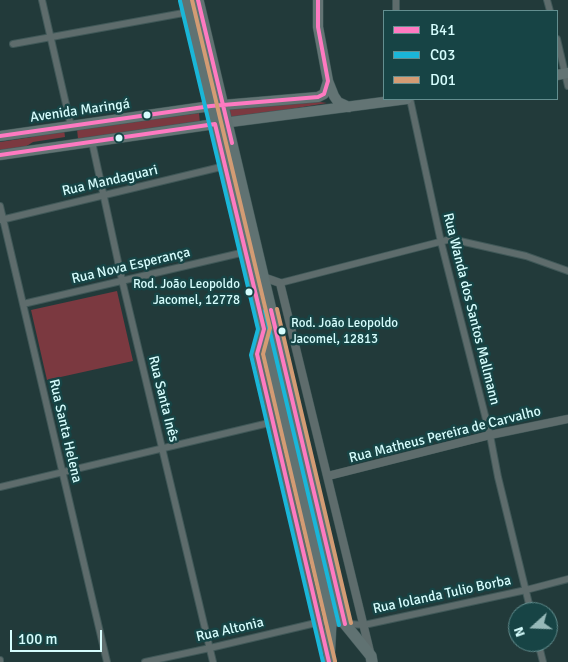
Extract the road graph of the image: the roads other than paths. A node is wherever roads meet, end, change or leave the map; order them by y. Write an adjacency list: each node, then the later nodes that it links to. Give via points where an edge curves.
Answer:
1 (42, 0): 6 (street)
2 (186, 0): 5 (highway)
3 (198, 0): 14 (highway)
4 (318, 0): 10 (main road, via 318,27)
5 (189, 12): 6 (street); 14 (highway)
6 (51, 37): 7 (street); 17 (street)
7 (13, 44)
8 (558, 45): 9 (street)
9 (563, 74): 11 (street)
10 (328, 81): 14 (main road, Avenida Maringá, via 324,94 318,97); 15 (main road, via 338,102)
11 (568, 86)
12 (401, 100): 15 (main road)
13 (408, 100): 26 (street, Rua Wanda dos Santos Mallmann)
14 (217, 105): 16 (highway); 17 (main road, Avenida Maringá)
15 (350, 107): 16 (main road)
16 (221, 123): 19 (main road); 22 (highway); 29 (highway)
17 (71, 126): 18 (main road, Avenida Maringá); 20 (main road)
18 (0, 136)
19 (92, 142): 20 (main road); 23 (street, Rua Santa Inês)
20 (75, 144): 21 (main road)
21 (0, 155)
22 (225, 166): 23 (street, Rua Mandaguari); 27 (highway)
23 (103, 196): 25 (street, Rua Mandaguari); 30 (street, Rua Santa Inês)
24 (0, 206): 25 (street, Rua Santa Helena)
25 (2, 220): 32 (street, Rua Santa Helena)
26 (441, 242): 28 (street, via 451,239 526,256); 31 (street); 36 (street, Rua Wanda dos Santos Mallmann)
27 (246, 252): 30 (street, Rua Nova Esperança); 33 (highway)
28 (568, 271)
29 (263, 277): 31 (street); 45 (highway)
30 (122, 280): 32 (street, Rua Nova Esperança); 37 (street, Rua Santa Inês)
31 (280, 283): 39 (street)
32 (23, 304): 38 (street, Rua Santa Helena)
33 (264, 329): 35 (street, via 257,354); 44 (highway)
34 (568, 419): 36 (street, Rua Matheus Pereira de Carvalho)
35 (273, 422): 37 (street); 44 (street)
36 (490, 435): 39 (street, Rua Matheus Pereira de Carvalho); 42 (street, Rua Wanda dos Santos Mallmann)
37 (162, 448): 38 (street); 47 (street, Rua Santa Inês)
38 (62, 472): 40 (street); 49 (street, Rua Santa Helena)
39 (328, 476): 46 (street)
40 (0, 487)
41 (568, 579): 42 (street, Rua Iolanda Tulio Borba)
42 (526, 590): 43 (street, Rua Wanda dos Santos Mallmann); 46 (street, Rua Iolanda Tulio Borba)
43 (529, 602)
44 (325, 622): 45 (street, Rua Iolanda Tulio Borba); 47 (street, Rua Altonia); 52 (highway)
45 (345, 624): 46 (street, Rua Iolanda Tulio Borba); 48 (highway)
46 (364, 625): 48 (street)
47 (210, 648): 50 (street, Rua Altonia); 51 (street, Rua Santa Inês)
48 (372, 659)
49 (106, 662)
50 (145, 662)
51 (213, 662)
52 (329, 662)

